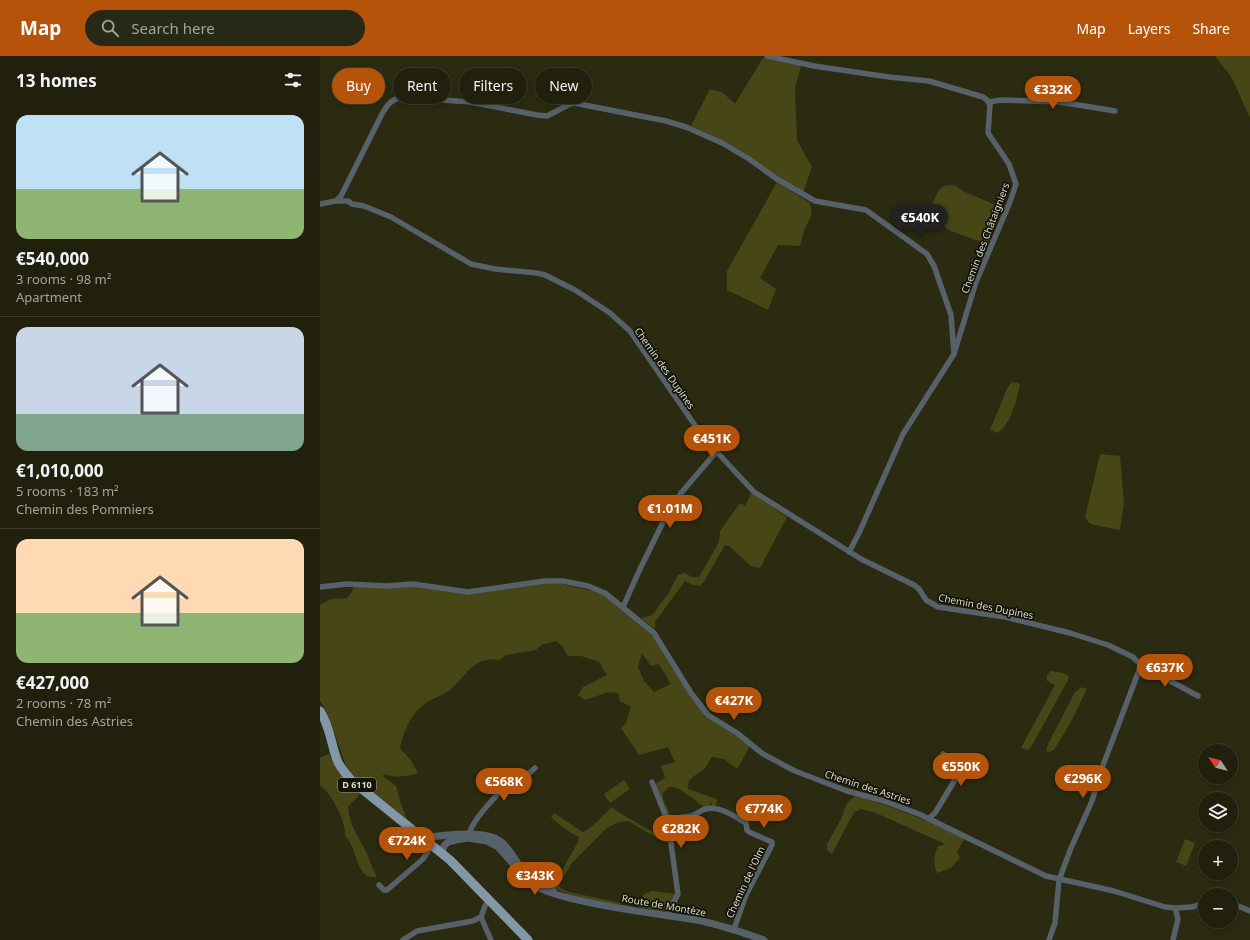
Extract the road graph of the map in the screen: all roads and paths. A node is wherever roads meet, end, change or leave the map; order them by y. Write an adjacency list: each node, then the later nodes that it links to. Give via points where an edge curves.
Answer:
1 (767, 56): 2 (street, via 814,66 929,81 983,97)
2 (989, 102): 3 (street, via 1060,102); 6 (street, Chemin des Châtaigniers, via 988,133 1009,164 1016,184 978,276)
3 (1115, 111)
4 (336, 201): 5 (street, Chemin des Dupines); 6 (street, via 341,196 388,104 401,97 470,102 537,116 547,116 574,103 666,121 722,143 815,202 866,210 927,254 934,266 951,315); 7 (street, Chemin des Dupines, via 348,201 391,217 471,264 537,273 575,290 610,313 630,332 703,437)
5 (320, 204)
6 (954, 354): 8 (street, Chemin des Châtaigniers, via 903,434)
7 (717, 451): 8 (street, Chemin des Dupines, via 754,492); 10 (street, via 668,512)
8 (849, 552): 11 (street, Chemin des Dupines, via 914,585 926,600 938,607 1005,617 1070,633 1108,645 1134,657)
9 (320, 587): 10 (street, Chemin des Astries, via 347,584 413,584 468,592 531,582 563,581 606,593)
10 (623, 607): 17 (street, Chemin des Astries, via 654,633 691,693 708,715 737,733 763,754 847,791 884,800)
11 (1141, 665): 12 (street, Chemin des Dupines); 23 (street, via 1092,801)
12 (1198, 696)
13 (320, 712): 20 (main road, D 6110, via 326,722 337,760 344,771 361,789)
14 (943, 754): 17 (street, via 956,766 958,773 935,813)
15 (535, 768): 19 (street, via 506,785 478,818)
16 (652, 782): 18 (street)
17 (929, 818): 23 (street, Chemin des Astries)
18 (669, 824): 30 (street, via 678,894); 32 (street, Chemin de l'Olm, via 675,818 694,815 706,809 722,810 746,823 749,832 772,842 742,905)
19 (469, 836): 20 (street, Route de Montèze, via 450,834); 22 (street, Route de Montèze, via 448,842); 30 (street, Route de Montèze, via 494,844 515,866 559,895)
20 (424, 838): 21 (main road, D 6110)
21 (432, 845): 22 (main road, D 6110); 24 (street, via 423,859 387,890)
22 (442, 853): 25 (main road, D 6110)
23 (1059, 880): 28 (street, Chemin des Astries, via 1114,891); 37 (street, via 1056,923)
24 (378, 885)
25 (489, 900): 31 (street); 35 (main road, D 6110)
26 (1198, 905): 28 (street)
27 (1238, 906): 29 (street)
28 (1175, 908): 38 (street, via 1178,919)
29 (1250, 911)
30 (667, 916): 32 (street, Route de Montèze)
31 (481, 917): 33 (street, via 473,921 417,931); 34 (street)
32 (734, 929): 36 (street, Route de Montèze)
33 (403, 940)
34 (491, 940)
35 (528, 940)
36 (764, 940)
37 (1049, 940)
38 (1173, 940)

